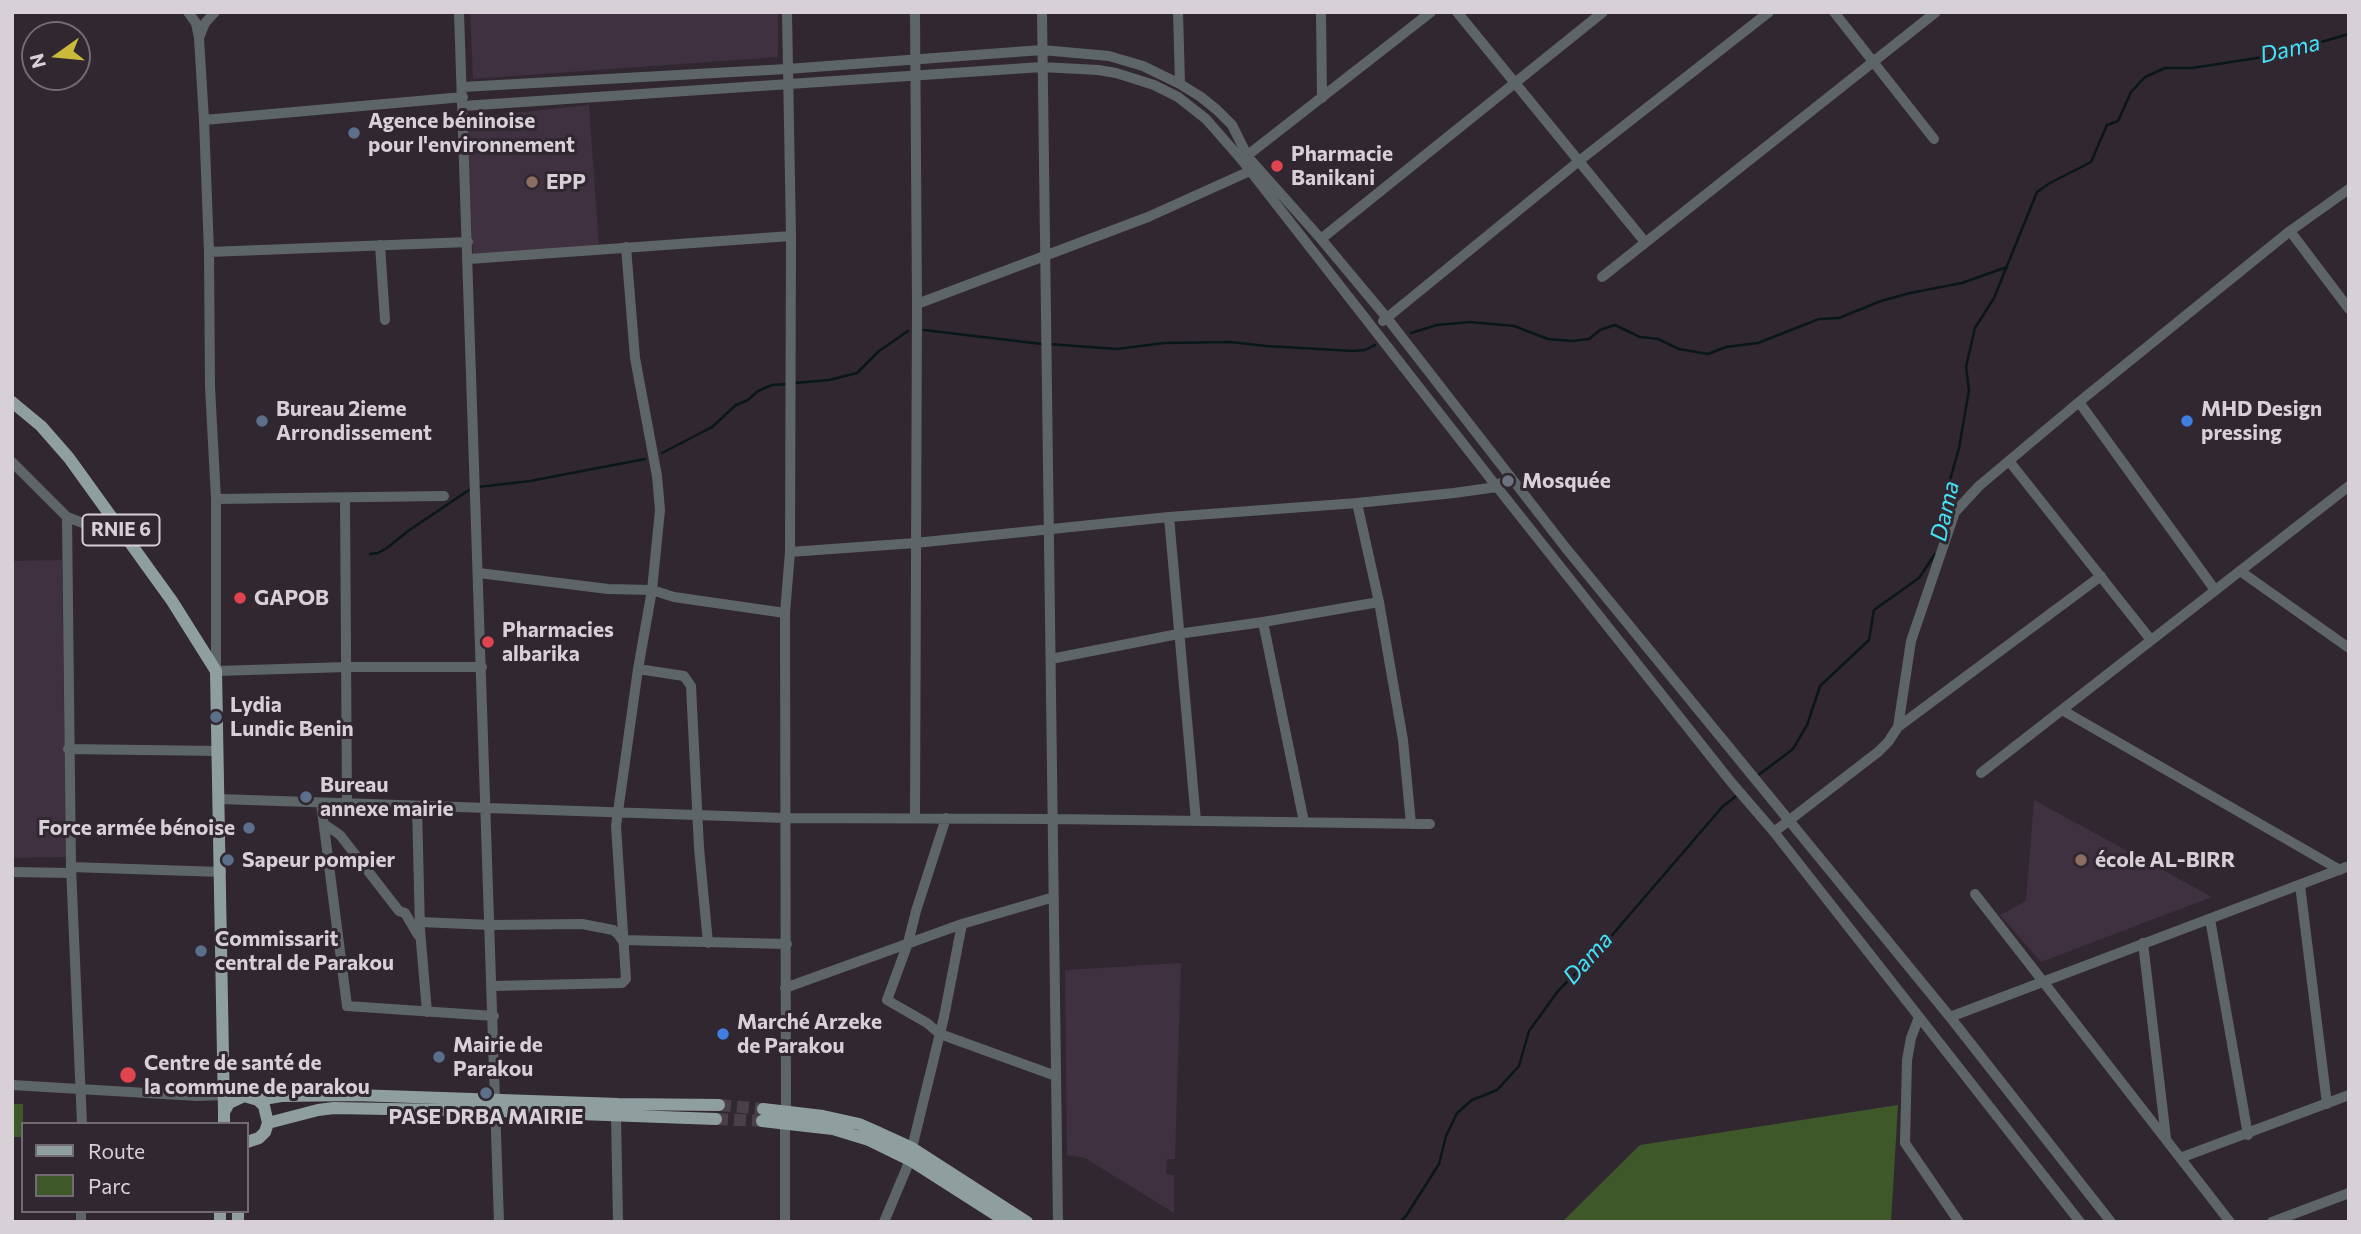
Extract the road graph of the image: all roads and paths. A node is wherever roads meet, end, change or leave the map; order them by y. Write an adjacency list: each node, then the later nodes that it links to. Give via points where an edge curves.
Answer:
1 (188, 12): 15 (street)
2 (215, 12): 15 (street)
3 (459, 12): 25 (street)
4 (787, 12): 20 (street)
5 (915, 12): 17 (street)
6 (1042, 12): 16 (street)
7 (1178, 12): 23 (street)
8 (1321, 12): 26 (street)
9 (1431, 12): 26 (street)
10 (1457, 12): 22 (street)
11 (1603, 12): 22 (street)
12 (1769, 12): 30 (street)
13 (1834, 12): 18 (street)
14 (1936, 12): 18 (street)
15 (199, 38): 27 (street)
16 (1042, 50): 17 (street); 19 (street); 23 (street, via 1109,56)
17 (915, 60): 20 (street); 21 (street)
18 (1873, 62): 28 (street); 37 (street)
19 (1042, 67): 21 (street); 29 (street, via 1098,69 1154,85 1206,119); 41 (street)
20 (787, 69): 24 (street); 25 (street)
21 (915, 77): 24 (street); 44 (street)
22 (1515, 82): 30 (street); 35 (street)
23 (1180, 84): 29 (street, via 1232,125)
24 (787, 85): 25 (street); 34 (street)
25 (463, 97): 27 (street); 36 (street)
26 (1322, 98): 29 (street)
27 (204, 120): 40 (street)
28 (1934, 139)
29 (1245, 158): 31 (street); 35 (street)
30 (1579, 161): 37 (street); 46 (street)
31 (1250, 171): 41 (street); 48 (street)
32 (2349, 189): 33 (street)
33 (2290, 231): 45 (street); 50 (street)
34 (791, 236): 39 (street); 65 (street)
35 (1321, 239): 46 (street)
36 (468, 242): 38 (street); 42 (street)
37 (1645, 242): 43 (street)
38 (380, 245): 40 (street); 47 (street)
39 (626, 247): 42 (street); 69 (street, via 635,358 659,492)
40 (209, 252): 58 (street)
41 (1045, 257): 44 (street); 63 (street)
42 (469, 259): 67 (street)
43 (1602, 277)
44 (917, 304): 64 (street)
45 (2349, 309)
46 (1387, 318): 48 (street); 53 (street)
47 (385, 320)
48 (1373, 329): 55 (street)
49 (12, 402): 62 (main road, RNIE 6, via 55,441)
50 (2079, 402): 51 (street); 70 (street)
51 (2009, 461): 68 (street); 83 (street, via 1955,512 1910,641)
52 (12, 462): 60 (street)
53 (1508, 476): 55 (street); 98 (street)
54 (2349, 486): 66 (street)
55 (1497, 487): 59 (street); 104 (street)
56 (444, 496): 57 (street)
57 (345, 498): 58 (street); 78 (street)
58 (216, 499): 81 (street)
59 (1357, 503): 61 (street); 71 (street)
60 (67, 517): 62 (street, via 83,523); 84 (street)
61 (1169, 517): 63 (street); 74 (street)
62 (114, 521): 81 (main road, RNIE 6)
63 (1049, 529): 64 (street); 77 (street)
64 (915, 543): 65 (street); 95 (street)
65 (790, 552): 72 (street)
66 (2240, 571): 70 (street); 76 (street)
67 (479, 573): 69 (street); 79 (street)
68 (2101, 576): 75 (street); 83 (street)
69 (652, 590): 72 (street); 80 (street)
70 (2215, 590): 75 (street)
71 (1379, 602): 73 (street); 102 (street, via 1403,740)
72 (785, 613): 94 (street)
73 (1263, 622): 74 (street); 100 (street)
74 (1178, 634): 77 (street); 99 (street)
75 (2151, 640): 82 (street)
76 (2349, 648)
77 (1051, 659): 97 (street)
78 (347, 667): 79 (street); 81 (street); 89 (street)
79 (482, 667): 91 (street)
80 (638, 669): 92 (street); 93 (street, via 689,680)
81 (216, 671): 85 (main road)
82 (2062, 710): 86 (street); 105 (street)
83 (1898, 727): 98 (street, via 1878,752)
84 (68, 749): 85 (street); 106 (street)
85 (218, 751): 87 (main road)
86 (1981, 773)
87 (219, 799): 88 (street); 108 (main road)
88 (321, 803): 89 (street); 101 (street)
89 (347, 803): 90 (street)
90 (417, 806): 91 (street); 113 (street)
91 (487, 808): 92 (street); 115 (street)
92 (619, 811): 93 (street); 117 (street, via 615,839)
93 (697, 814): 94 (street); 118 (street)
94 (786, 818): 95 (street); 121 (street)
95 (915, 818): 96 (street)
96 (946, 818): 97 (street); 119 (street)
97 (1053, 818): 99 (street); 111 (street)
98 (1788, 820): 104 (street); 128 (street)
99 (1196, 821): 100 (street)
100 (1304, 822): 102 (street)
101 (324, 824): 116 (street, via 340,835 405,913); 125 (street, via 346,1006)
102 (1411, 824): 103 (street)
103 (1430, 824)
104 (1774, 832): 127 (street)
105 (2344, 868): 109 (street)
106 (71, 870): 107 (street); 108 (street); 132 (street)
107 (12, 872)
108 (221, 872): 133 (main road, via 223,1075)
109 (2300, 885): 112 (street); 136 (street)
110 (1975, 894): 122 (street)
111 (1054, 897): 114 (street); 130 (street)
112 (2210, 919): 120 (street); 146 (street)
113 (419, 922): 115 (street); 116 (street)
114 (962, 924): 119 (street); 129 (street)
115 (491, 925): 117 (street, via 582,924 612,930); 123 (street)
116 (421, 940): 125 (street)
117 (622, 940): 118 (street); 123 (street, via 626,979 622,983)
118 (708, 943): 121 (street)
119 (908, 943): 124 (street); 129 (street, via 887,1000)
120 (2143, 943): 122 (street); 147 (street)
121 (787, 944): 124 (street)
122 (2044, 982): 128 (street); 147 (street)
123 (493, 986): 126 (street)
124 (785, 988): 141 (street)
125 (427, 1012): 126 (street)
126 (494, 1016): 137 (street)
127 (1919, 1017): 159 (street, via 1908,1060 1905,1143); 160 (street)
128 (1950, 1017): 161 (street)
129 (940, 1034): 130 (street); 149 (street)
130 (1056, 1076): 158 (street)
131 (12, 1085): 132 (street)
132 (82, 1089): 133 (street); 144 (street)
133 (230, 1096): 135 (main road); 142 (main road)
134 (2349, 1096): 136 (street)
135 (258, 1100): 137 (main road, via 318,1094); 145 (main road, via 268,1114)
136 (2327, 1104): 146 (street)
137 (497, 1105): 138 (main road); 140 (main road); 145 (main road, via 334,1108); 152 (street)
138 (719, 1105)
139 (763, 1115): 141 (main road)
140 (616, 1116): 143 (main road); 153 (street)
141 (786, 1117): 149 (main road, via 846,1131); 154 (street)
142 (224, 1118)
143 (716, 1119)
144 (82, 1122)
145 (268, 1123): 148 (main road, via 265,1132)
146 (2248, 1135): 150 (street)
147 (2166, 1140): 150 (street)
148 (248, 1145)
149 (911, 1154): 155 (street); 156 (main road); 157 (main road)
150 (2180, 1158): 162 (street)
151 (2349, 1193): 163 (street)
152 (499, 1222)
153 (618, 1222)
154 (785, 1222)
155 (884, 1222)
156 (1007, 1222)
157 (1027, 1222)
158 (1058, 1222)
159 (1959, 1222)
160 (2080, 1222)
161 (2112, 1222)
162 (2230, 1222)
163 (2272, 1222)

